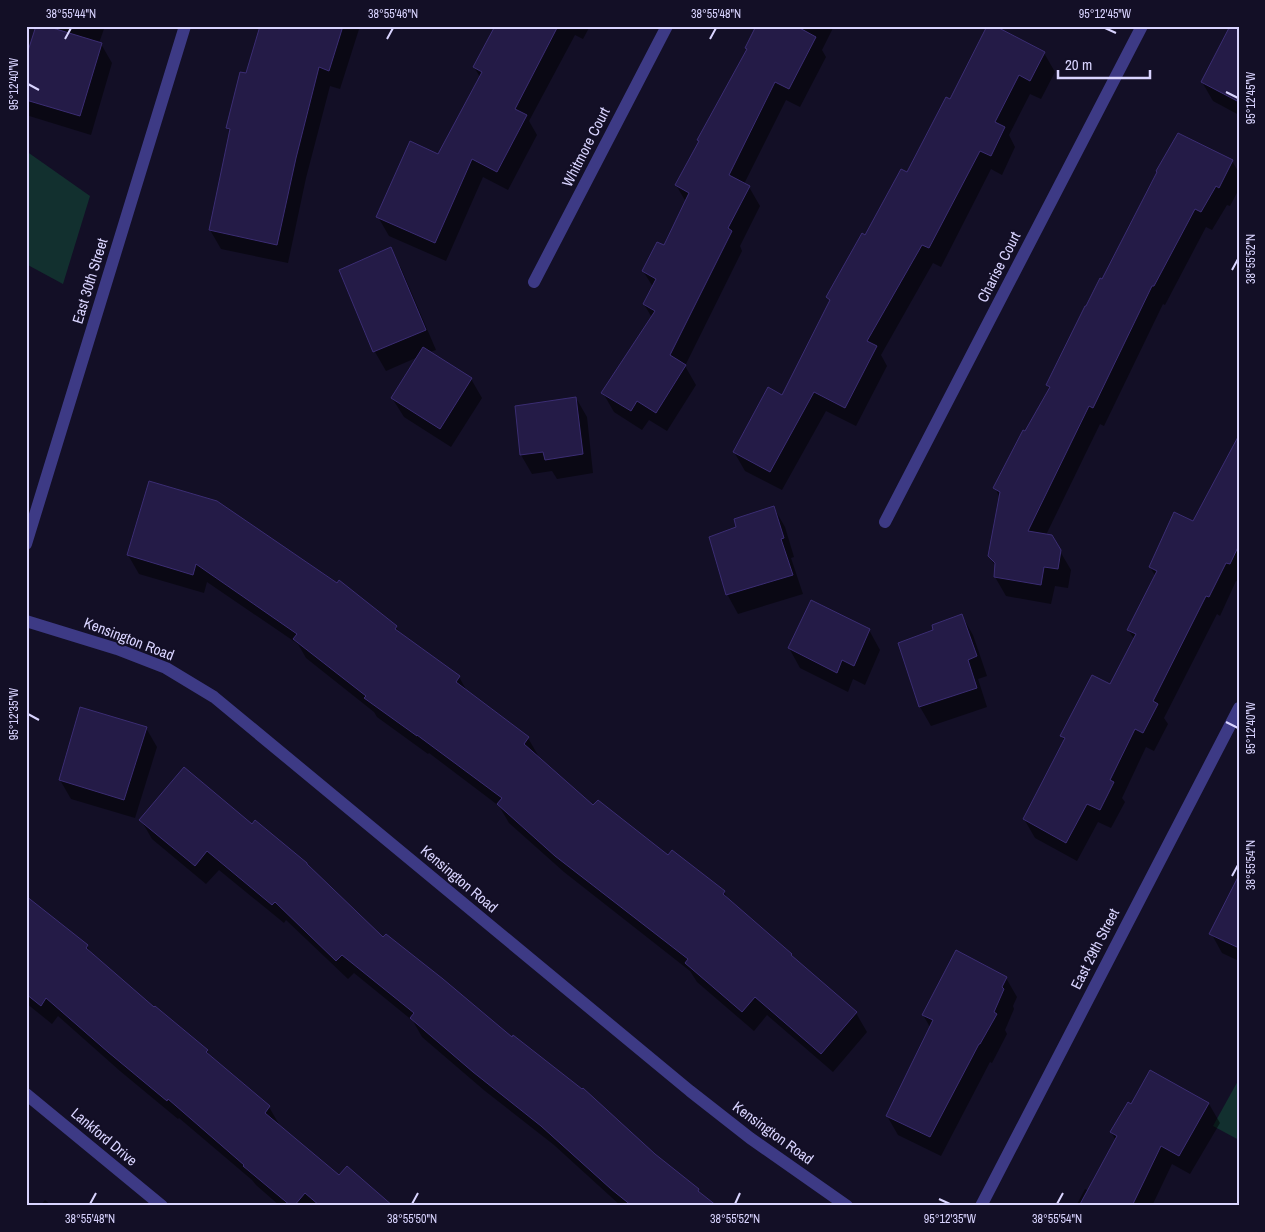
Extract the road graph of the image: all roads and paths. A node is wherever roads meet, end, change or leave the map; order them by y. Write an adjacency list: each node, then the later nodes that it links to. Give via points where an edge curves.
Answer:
1 (185, 26): 6 (street, East 30th Street)
2 (667, 26): 4 (street, Whitmore Court)
3 (1142, 26): 5 (street, Charise Court)
4 (534, 282)
5 (885, 522)
6 (26, 544)
7 (26, 621): 11 (street, Kensington Road, via 117,648 166,668 214,697 690,1091)
8 (1239, 708): 12 (street, East 29th Street)
9 (26, 1094): 10 (street, Lankford Drive)
10 (162, 1206)
11 (847, 1206)
12 (981, 1206)

